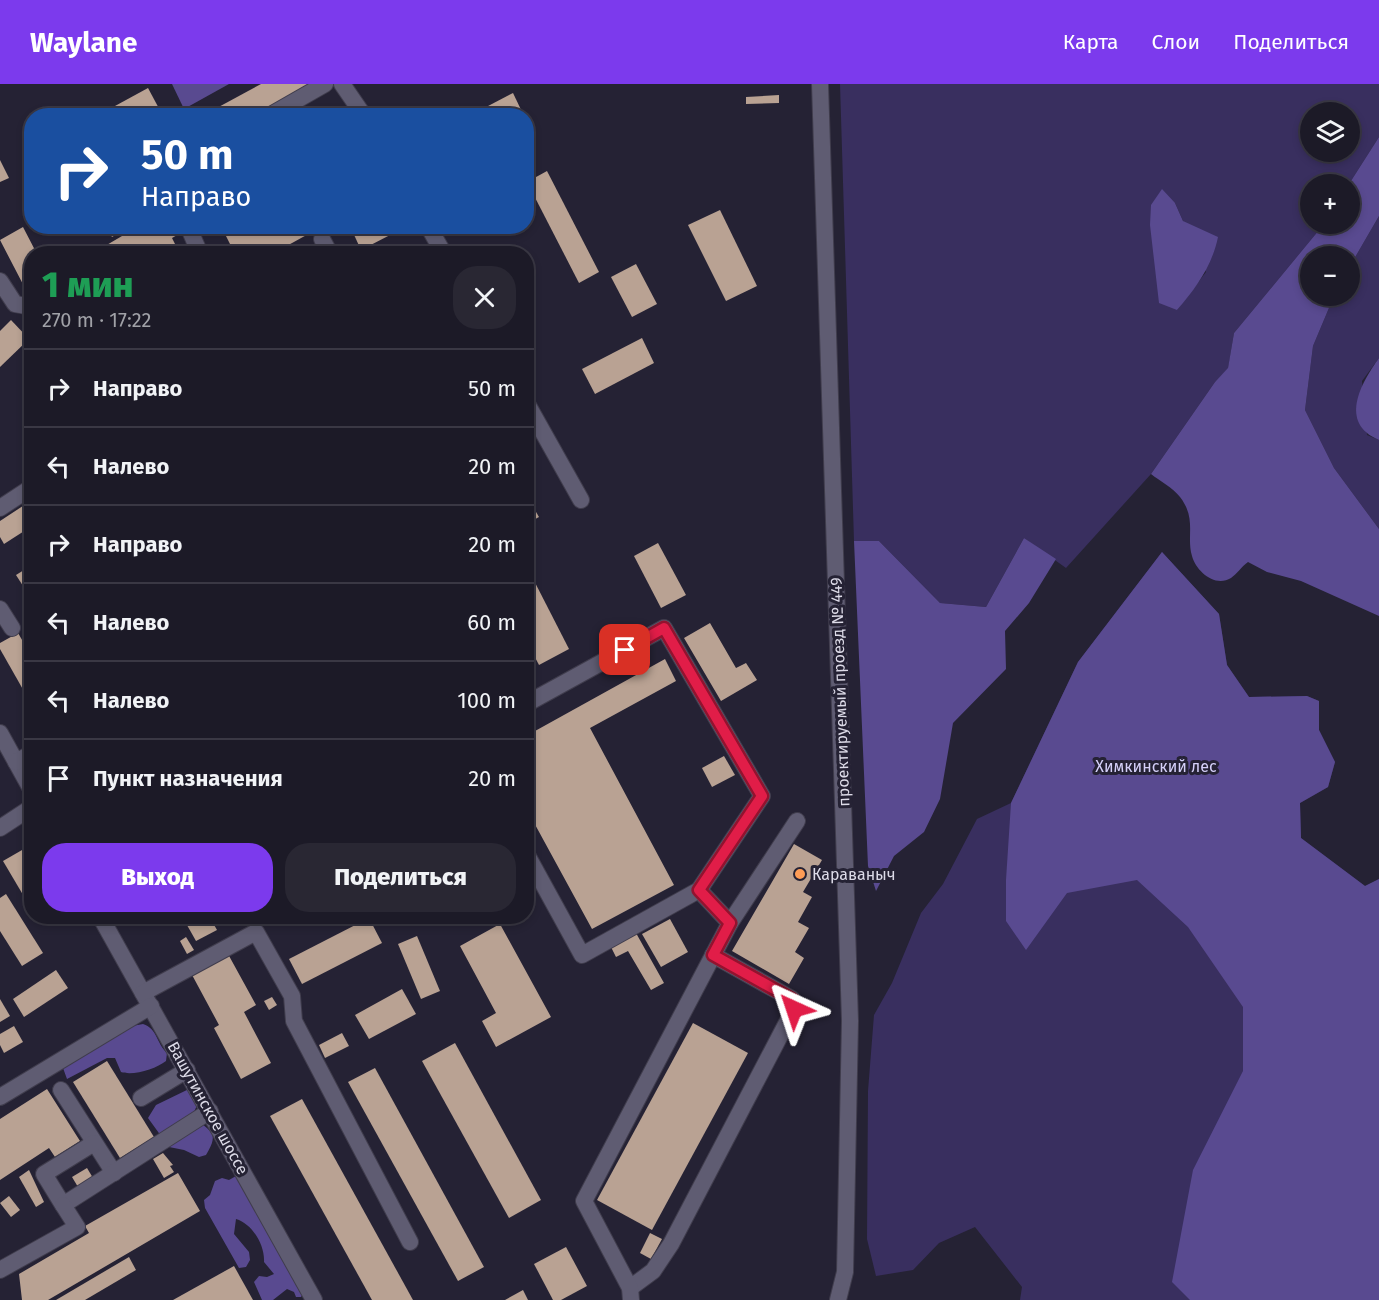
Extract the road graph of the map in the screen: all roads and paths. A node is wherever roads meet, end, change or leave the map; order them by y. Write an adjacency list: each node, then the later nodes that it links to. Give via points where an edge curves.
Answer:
1 (325, 84): 4 (street)
2 (342, 84): 5 (street)
3 (820, 84): 40 (street, проектируемый проезд № 449, via 850,1021 845,1272)
4 (283, 108)
5 (358, 108)
6 (0, 281): 7 (street, via 15,304)
7 (24, 306)
8 (534, 416): 10 (street)
9 (24, 492): 11 (street)
10 (581, 500)
11 (0, 508)
12 (0, 609): 13 (street)
13 (12, 628)
14 (534, 700): 23 (street, via 664,628 762,796)
15 (0, 733): 17 (street)
16 (24, 758): 17 (street)
17 (16, 762): 18 (street)
18 (24, 776)
19 (24, 812): 21 (street)
20 (797, 820): 24 (street)
21 (0, 828)
22 (534, 868): 23 (street, via 582,955)
23 (699, 890): 24 (street)
24 (730, 923): 26 (street)
25 (105, 924): 27 (street, Вашутинское шоссе)
26 (713, 955): 38 (street, via 584,1201); 38 (street, via 792,999 794,1009 671,1244)
27 (147, 999): 28 (street, Вашутинское шоссе); 30 (street); 36 (street, via 256,932 292,996 294,1021)
28 (186, 1070): 31 (street); 32 (street, Вашутинское шоссе)
29 (61, 1090): 33 (street)
30 (0, 1097)
31 (141, 1098)
32 (210, 1111): 34 (street); 39 (street, Вашутинское шоссе)
33 (94, 1143): 34 (street); 35 (street, via 44,1174)
34 (114, 1173): 35 (street)
35 (63, 1205): 37 (street, via 77,1227)
36 (410, 1242)
37 (0, 1270)
38 (631, 1294)
39 (314, 1300)
40 (838, 1300)

